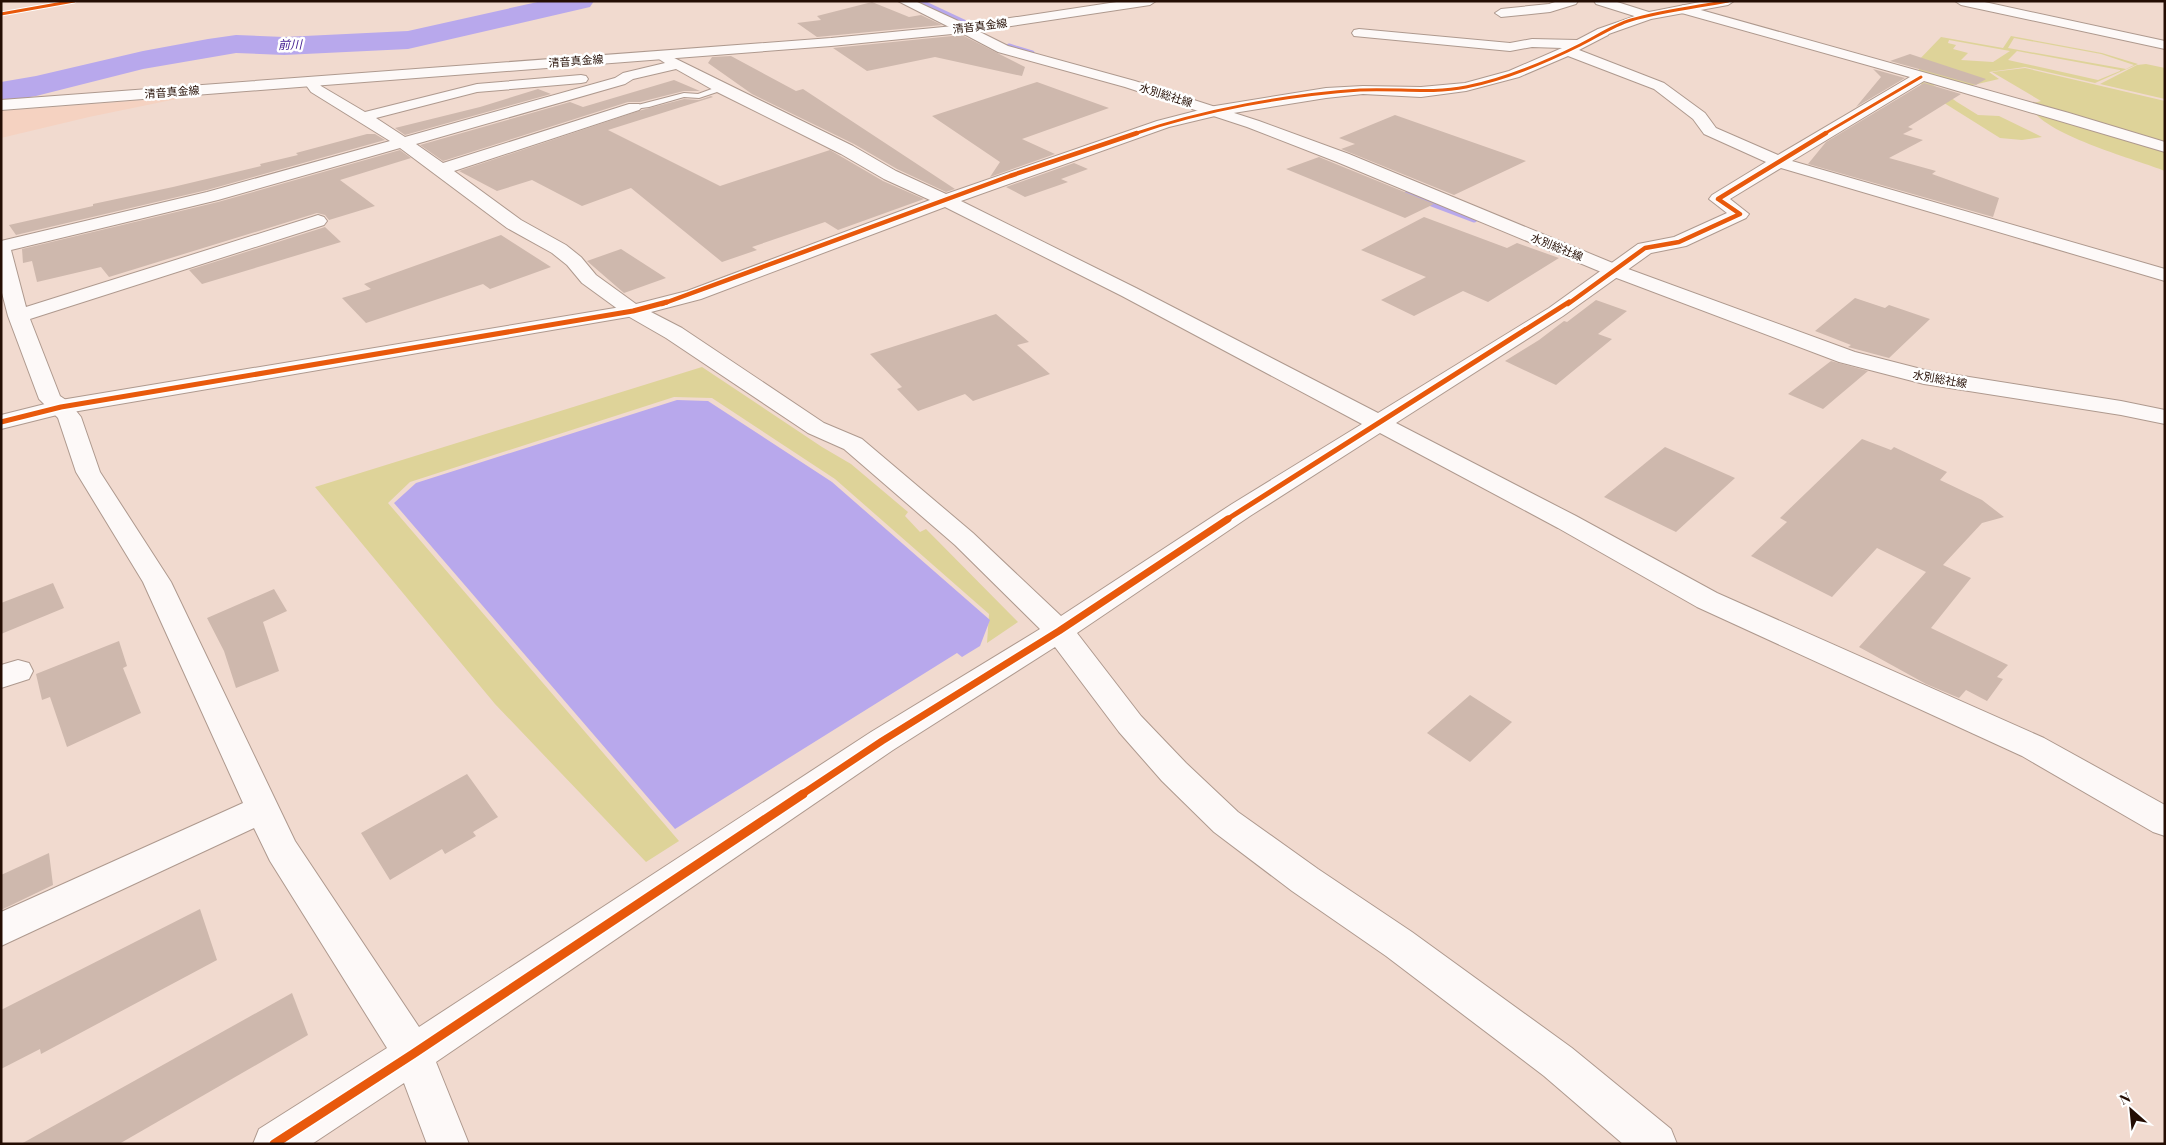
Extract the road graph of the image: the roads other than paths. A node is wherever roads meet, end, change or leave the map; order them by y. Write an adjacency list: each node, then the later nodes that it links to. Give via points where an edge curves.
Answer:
1 (906, 1): 10 (street, 水別総社線)
2 (1150, 1): 10 (street, 清音真金線)
3 (1572, 1): 8 (street, via 1550,8)
4 (1600, 1): 9 (street)
5 (1728, 1): 7 (street)
6 (1961, 1): 12 (street)
7 (1683, 9): 9 (street); 17 (street)
8 (1502, 13)
9 (1646, 16): 13 (street, via 1630,20)
10 (964, 29): 14 (street, 清音真金線); 22 (street, 水別総社線, via 1003,49)
11 (1359, 33): 13 (street, via 1510,47 1538,43)
12 (2165, 45)
13 (1574, 47): 22 (street, via 1514,74 1466,87 1421,92 1348,91); 26 (street, via 1659,86 1699,116 1710,130)
14 (660, 55): 15 (street); 18 (street, 清音真金線)
15 (676, 65): 16 (street); 19 (street)
16 (628, 76): 23 (street, via 477,88); 24 (street, via 620,81)
17 (1921, 77): 25 (street); 26 (street)
18 (310, 81): 20 (street, 清音真金線); 23 (street, via 316,89)
19 (720, 88): 21 (lane); 28 (street)
20 (1, 105)
21 (634, 107): 27 (street)
22 (1214, 111): 28 (street, via 1138,131); 31 (street, 水別総社線, via 1343,158)
23 (362, 117): 24 (street)
24 (402, 141): 27 (street); 30 (street, via 212,196)
25 (2165, 147)
26 (1779, 162): 31 (street, via 1718,199 1740,214 1679,242 1645,248); 32 (street)
27 (442, 169): 33 (street, via 514,224 567,255 589,280)
28 (947, 201): 33 (street, via 694,294); 38 (street)
29 (318, 221): 34 (street)
30 (1, 247): 34 (street)
31 (1613, 270): 36 (street, 水別総社線, via 1847,357 1924,377); 38 (street, via 1556,312)
32 (2165, 274)
33 (633, 311): 35 (street); 39 (street, via 674,333 816,428 853,444 964,539)
34 (18, 316): 35 (street, via 50,399)
35 (61, 407): 37 (street); 40 (street, via 69,417 88,472 157,582)
36 (2165, 417)
37 (1, 422)
38 (1379, 424): 39 (street, via 1241,510); 41 (street, via 1567,522 1707,600 2033,746)
39 (1059, 631): 43 (street, via 882,741); 46 (street, via 1130,724 1226,822 1550,1056)
40 (263, 809): 42 (street); 43 (street, via 282,851)
41 (2165, 822)
42 (1, 930)
43 (413, 1054): 44 (street); 45 (street)
44 (274, 1144)
45 (448, 1144)
46 (1656, 1144)

